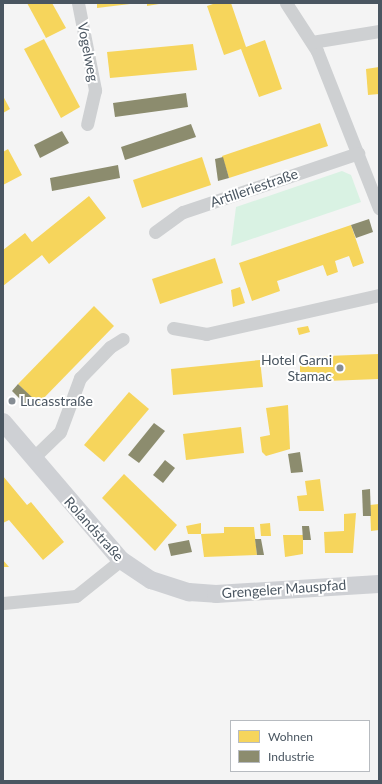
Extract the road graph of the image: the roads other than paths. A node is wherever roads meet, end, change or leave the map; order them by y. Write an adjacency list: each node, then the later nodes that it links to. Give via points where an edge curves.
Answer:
1 (78, 3): 5 (street, Vogelweg, via 95,90)
2 (286, 3): 4 (street)
3 (379, 31): 4 (street)
4 (312, 42): 6 (street)
5 (87, 124)
6 (358, 153): 7 (street); 8 (street, Artilleriestraße, via 183,212)
7 (379, 208)
8 (155, 232)
9 (379, 295): 10 (street, via 206,334)
10 (173, 328)
11 (123, 339): 13 (street, via 110,347 80,378 60,432)
12 (3, 422): 13 (main road, Rolandstraße)
13 (33, 458): 14 (main road, Rolandstraße)
14 (121, 560): 16 (main road, Rolandstraße, via 151,580); 17 (street, via 76,596)
15 (379, 584): 16 (main road, Grengeler Mauspfad)
16 (189, 592)
17 (3, 602)

